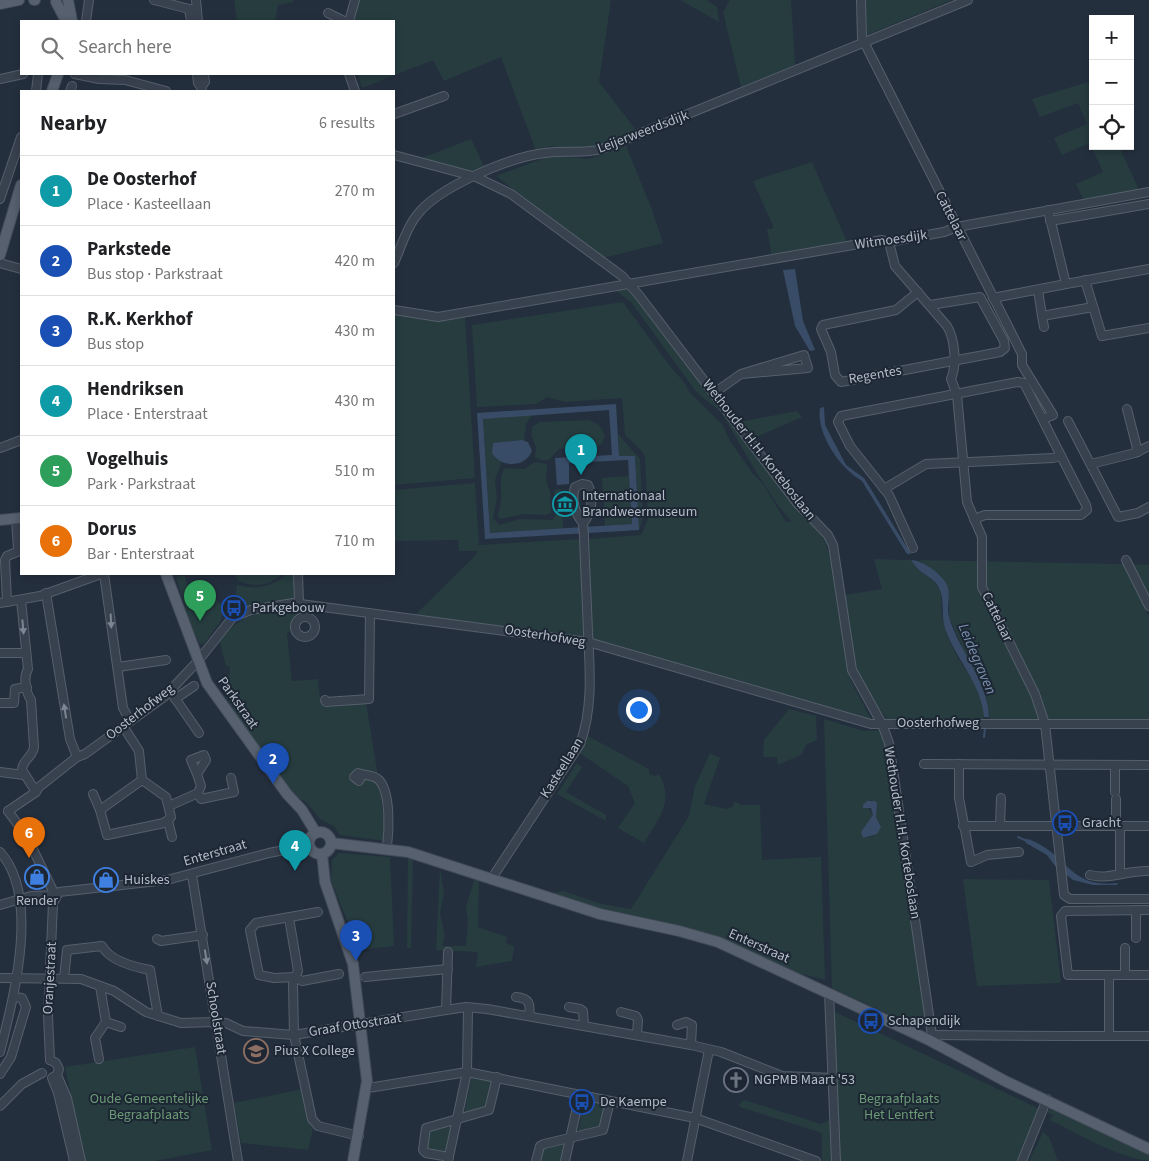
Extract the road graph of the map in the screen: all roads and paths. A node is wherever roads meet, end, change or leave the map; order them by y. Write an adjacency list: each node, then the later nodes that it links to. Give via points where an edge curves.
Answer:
1 (4, 0): 11 (main road)
2 (20, 0): 11 (main road)
3 (60, 0): 14 (main road)
4 (72, 0): 14 (main road)
5 (89, 0): 15 (street)
6 (196, 0): 12 (street)
7 (354, 0): 19 (street)
8 (861, 0): 20 (street, via 862,38)
9 (968, 0): 20 (street, Leijerweerdsdijk)
10 (159, 1): 12 (street)
11 (0, 3)
12 (193, 10): 16 (street); 17 (street)
13 (328, 13): 18 (street)
14 (70, 18)
15 (86, 20)
16 (191, 20)
17 (198, 20)
18 (342, 20)
19 (349, 20)
20 (865, 42): 38 (street, Leijerweerdsdijk, via 602,149 544,153 514,160); 45 (street, Cattelaar)
21 (20, 75): 28 (street)
22 (38, 75): 30 (street)
23 (58, 75): 31 (main road)
24 (80, 75): 32 (street, via 126,80)
25 (196, 75): 29 (street)
26 (204, 75): 29 (street)
27 (349, 75): 33 (street)
28 (0, 79)
29 (202, 89)
30 (36, 90)
31 (52, 90)
32 (162, 90)
33 (355, 90)
34 (444, 96): 35 (street)
35 (395, 114)
36 (20, 140): 41 (street)
37 (395, 155): 38 (street, Wethouder H.H. Korteboslaan)
38 (476, 177): 48 (street, Leijerweerdsdijk, via 440,194 421,210 412,222); 54 (street, Wethouder H.H. Korteboslaan, via 512,194)
39 (20, 188): 47 (main road)
40 (1149, 192): 43 (street, Witmoesdijk)
41 (0, 199)
42 (1149, 204): 44 (street)
43 (1048, 210): 44 (street); 45 (street, Witmoesdijk)
44 (1050, 221): 53 (street)
45 (956, 227): 46 (street, Witmoesdijk); 57 (street, Cattelaar)
46 (889, 242): 54 (street, Witmoesdijk, via 882,240); 56 (street, Cattelaar, via 895,266)
47 (0, 255)
48 (395, 261)
49 (0, 263): 50 (street)
50 (20, 269)
51 (1149, 269): 52 (street)
52 (1085, 280): 53 (street); 59 (street)
53 (1066, 284): 55 (street)
54 (631, 285): 60 (street, via 438,317); 66 (street, Wethouder H.H. Korteboslaan)
55 (1038, 290): 57 (street); 61 (street)
56 (918, 292): 58 (street, Cattelaar); 64 (street, Regentes, via 896,310 824,325 821,329 831,352 835,375 841,382)
57 (993, 298): 69 (street, Cattelaar, via 1022,354 1022,365 1053,414)
58 (930, 305): 64 (street, Cattelaar, via 950,330); 64 (street, via 980,297 1004,341 1005,348 1000,352)
59 (1093, 307): 61 (street); 63 (street, via 1102,336)
60 (395, 310)
61 (1042, 316): 62 (street)
62 (1044, 327)
63 (1149, 328)
64 (954, 361): 67 (street, Cattelaar, via 955,370 950,379)
65 (741, 374): 65 (street, via 751,373 808,368 804,355); 66 (street)
66 (714, 393): 110 (street, Wethouder H.H. Korteboslaan, via 797,503 831,540 854,674)
67 (957, 395): 69 (street, via 1022,382); 76 (street, Cattelaar); 78 (street, via 839,418 847,442)
68 (1127, 409): 74 (street)
69 (1043, 419): 75 (street)
70 (1068, 421): 77 (street)
71 (20, 440): 73 (street)
72 (1149, 446): 74 (street)
73 (0, 448)
74 (1138, 452): 77 (street)
75 (1061, 456): 76 (street); 81 (street, via 1087,506 1085,513 985,515)
76 (963, 462): 78 (street, via 922,465); 81 (street, Cattelaar, via 967,502)
77 (1091, 464): 79 (street, via 1118,517)
78 (884, 489): 84 (street, via 901,517)
79 (1149, 507)
80 (19, 518): 82 (main road); 92 (street, via 17,552 5,560)
81 (974, 519): 111 (street, Cattelaar, via 982,537 984,593 1035,694)
82 (0, 520)
83 (583, 523): 83 (street, Kasteellaan, via 591,512 590,489 582,484 573,492 576,516); 97 (street, Kasteellaan)
84 (913, 548)
85 (1126, 560): 94 (street)
86 (100, 575): 90 (street)
87 (103, 575): 102 (street, one-way to 102)
88 (166, 575): 101 (main road, Parkstraat)
89 (298, 575): 93 (street)
90 (46, 593): 91 (street); 115 (street, one-way to 90, via 70,739)
91 (21, 600): 92 (street); 99 (street, one-way to 99)
92 (4, 603)
93 (299, 604): 95 (street, Oosterhofweg); 96 (street); 101 (street, Oosterhofweg, via 262,608 236,616)
94 (1149, 606)
95 (370, 613): 97 (street, Oosterhofweg); 107 (street, via 369,698)
96 (302, 617)
97 (588, 642): 110 (street, Oosterhofweg); 152 (street, Kasteellaan, via 588,707 580,744)
98 (0, 653): 99 (street)
99 (26, 653): 104 (street)
100 (166, 660): 102 (street)
101 (198, 661): 105 (street, Oosterhofweg); 140 (main road, Parkstraat, via 207,683)
102 (118, 667): 109 (street, via 123,708)
103 (194, 686): 106 (street)
104 (27, 687): 108 (street, via 15,689 14,703); 123 (street, via 34,747 22,766)
105 (170, 691): 106 (street); 109 (street, Oosterhofweg)
106 (175, 699): 114 (street)
107 (325, 700)
108 (0, 703)
109 (130, 721): 113 (street, Oosterhofweg)
110 (882, 724): 111 (street, Oosterhofweg); 199 (street, Wethouder H.H. Korteboslaan, via 889,744)
111 (1045, 724): 112 (street, Oosterhofweg); 118 (street, Cattelaar)
112 (1149, 724)
113 (123, 726): 115 (street, Oosterhofweg); 126 (street, via 139,751)
114 (199, 733)
115 (77, 757): 127 (street, Oosterhofweg)
116 (924, 764): 117 (street)
117 (959, 764): 118 (street); 135 (street, via 959,798)
118 (1049, 764): 119 (street); 137 (street, Cattelaar)
119 (1115, 765): 120 (street); 138 (street)
120 (1149, 765)
121 (0, 772): 123 (street)
122 (197, 774): 128 (street, via 201,786)
123 (24, 775): 127 (street)
124 (362, 776): 144 (street, via 374,777 382,785 388,816)
125 (231, 778): 128 (street, via 234,792 201,799)
126 (142, 780): 131 (street, via 166,798); 133 (street)
127 (36, 792): 132 (street, Oosterhofweg)
128 (198, 793): 131 (street)
129 (93, 794): 133 (street)
130 (1001, 798): 136 (street)
131 (169, 806): 134 (street, via 171,818)
132 (4, 810): 153 (street, via 26,837)
133 (100, 810): 134 (street, via 106,835)
134 (168, 821): 141 (street)
135 (966, 826): 136 (street); 146 (street, via 971,862 987,855)
136 (1000, 826): 137 (street)
137 (1056, 826): 138 (street); 155 (street, Cattelaar, via 1065,897)
138 (1118, 826): 139 (street); 149 (street)
139 (1149, 826)
140 (316, 833): 142 (main road, via 326,833); 143 (main road, via 310,838)
141 (172, 837)
142 (331, 842): 144 (main road, Enterstraat); 147 (main road, via 329,850)
143 (309, 845): 147 (main road, via 314,852); 150 (street, Enterstraat, via 251,857)
144 (387, 847): 152 (main road, Enterstraat)
145 (0, 852): 154 (street, via 10,866)
146 (1019, 852)
147 (322, 854): 191 (main road, via 325,882 352,959)
148 (1149, 871): 149 (street)
149 (1120, 874): 151 (street)
150 (192, 875): 153 (street, Enterstraat, via 130,886 64,889); 163 (street, Schoolstraat)
151 (1090, 875)
152 (492, 878): 180 (main road, Enterstraat, via 600,914 679,930 718,942)
153 (55, 895): 154 (street, Enterstraat); 177 (street, Oranjestraat)
154 (18, 899): 157 (street, Enterstraat); 176 (street, via 22,927)
155 (1082, 899): 156 (street, Cattelaar); 160 (street)
156 (1149, 899)
157 (0, 905)
158 (1136, 910): 159 (street); 160 (street); 164 (street)
159 (1149, 910)
160 (1082, 911): 172 (street, via 1062,913 1068,975)
161 (318, 912): 162 (street)
162 (289, 918): 173 (street, via 298,970); 173 (street, via 256,922 250,930 260,975)
163 (203, 935): 165 (street); 190 (street, Schoolstraat, one-way to 190)
164 (1136, 938)
165 (157, 939)
166 (1125, 948): 170 (street)
167 (448, 952): 168 (street)
168 (448, 969): 174 (street); 185 (street)
169 (339, 974): 173 (street, via 302,981)
170 (1125, 975): 171 (street); 172 (street)
171 (1149, 975)
172 (1109, 976): 197 (street)
173 (295, 977): 196 (street)
174 (365, 977)
175 (0, 978): 176 (street, Graaf Ottostraat)
176 (18, 978): 177 (street, Graaf Ottostraat); 181 (street)
177 (49, 978): 178 (street, Graaf Ottostraat); 204 (street, Oranjestraat)
178 (64, 978): 179 (street, Graaf Ottostraat, via 81,979); 187 (street, via 67,950 102,946 110,956 140,970 150,970)
179 (100, 986): 187 (street, Graaf Ottostraat); 189 (street)
180 (829, 993): 199 (main road, Enterstraat); 210 (street)
181 (14, 997): 202 (street); 207 (street, via 22,998 26,1007 11,1056)
182 (516, 998): 188 (street, via 528,1001)
183 (569, 1007): 192 (street, via 583,1011)
184 (468, 1008): 185 (street, Graaf Ottostraat); 188 (street, Graaf Ottostraat); 206 (street)
185 (446, 1010): 191 (street, Graaf Ottostraat)
186 (620, 1012): 195 (street, via 636,1016)
187 (158, 1016): 190 (street, Graaf Ottostraat, via 181,1023)
188 (529, 1016): 192 (street, Graaf Ottostraat)
189 (106, 1022): 194 (street); 203 (street, via 95,1038)
190 (216, 1022): 196 (street, Graaf Ottostraat, via 243,1031); 224 (street, Schoolstraat)
191 (359, 1025): 196 (street, Graaf Ottostraat); 211 (main road)
192 (584, 1025): 195 (street, Graaf Ottostraat)
193 (677, 1025): 200 (street, via 686,1022 692,1025)
194 (121, 1027)
195 (637, 1034): 200 (street, Graaf Ottostraat)
196 (294, 1035): 218 (street, via 313,1121 318,1126)
197 (1109, 1036): 198 (street); 199 (street)
198 (1149, 1036)
199 (930, 1038): 213 (main road, Enterstraat, via 1005,1081)
200 (691, 1045): 201 (street, Graaf Ottostraat)
201 (709, 1050): 210 (street, Graaf Ottostraat, via 782,1076); 216 (street)
202 (0, 1052)
203 (99, 1059)
204 (50, 1060): 205 (street, via 43,1065); 208 (street, via 58,1065)
205 (42, 1072): 208 (street, via 47,1077); 215 (street, via 22,1084)
206 (468, 1072): 209 (street); 211 (street); 217 (street)
207 (0, 1074)
208 (54, 1076): 222 (street); 223 (street, via 67,1098)
209 (497, 1077): 212 (street); 217 (street, via 489,1110)
210 (834, 1078): 230 (street)
211 (368, 1088): 218 (main road)
212 (580, 1094): 214 (street); 219 (street)
213 (1047, 1099): 220 (main road, Enterstraat); 231 (street)
214 (610, 1101): 216 (street); 219 (street, via 603,1130)
215 (0, 1106)
216 (695, 1118): 228 (street); 229 (street)
217 (457, 1120): 221 (street); 221 (street, via 426,1128 423,1150)
218 (359, 1136): 225 (main road)
219 (570, 1138): 226 (street, via 540,1146); 227 (street)
220 (1149, 1149)
221 (449, 1159)
222 (74, 1161)
223 (81, 1161)
224 (238, 1161)
225 (353, 1161)
226 (536, 1161)
227 (565, 1161)
228 (687, 1161)
229 (816, 1161)
230 (836, 1161)
231 (1022, 1161)

